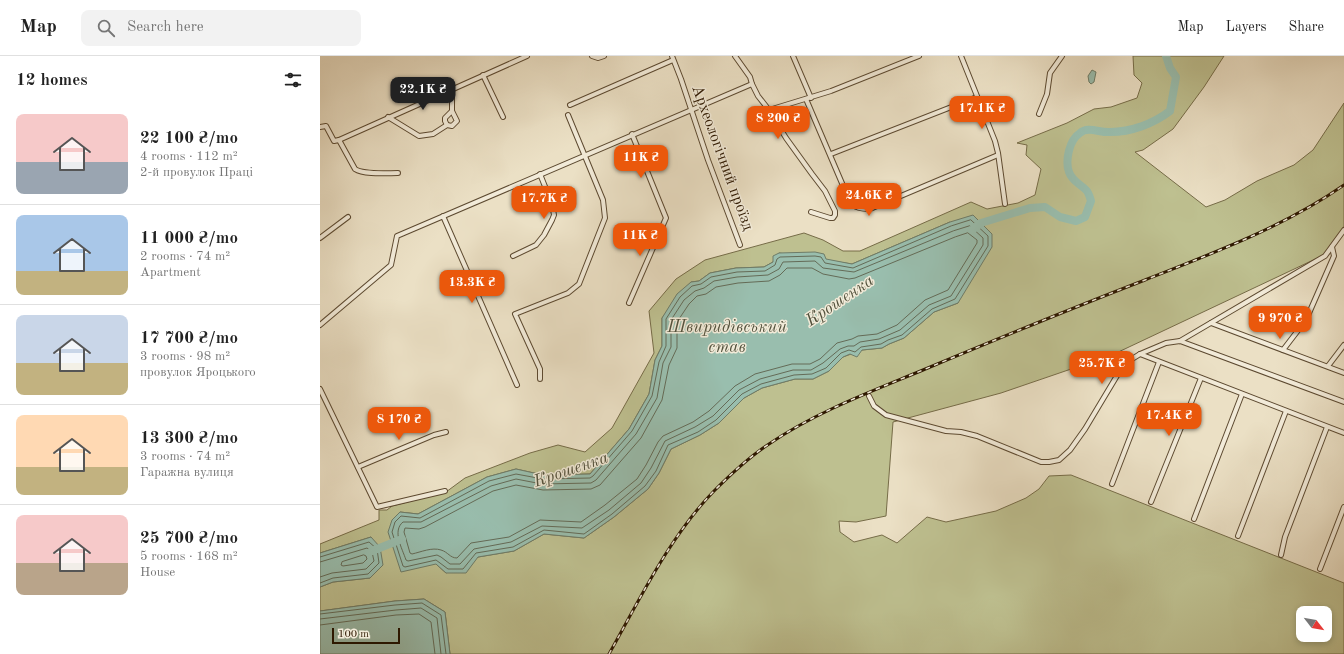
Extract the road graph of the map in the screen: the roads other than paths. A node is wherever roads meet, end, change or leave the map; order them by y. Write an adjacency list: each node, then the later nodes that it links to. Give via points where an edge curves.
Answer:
1 (527, 56): 10 (street)
2 (592, 56): 3 (street)
3 (604, 56)
4 (734, 56): 11 (street, via 750,77)
5 (793, 56): 14 (street)
6 (919, 56): 14 (street)
7 (961, 56): 13 (street)
8 (1062, 56): 19 (street, via 1050,72 1047,94)
9 (672, 58): 15 (street); 16 (street, Археологічний проїзд)
10 (484, 75): 12 (street); 22 (street)
11 (752, 84): 16 (street); 17 (street)
12 (452, 88): 18 (street); 21 (street)
13 (977, 97): 27 (street); 28 (street)
14 (809, 98): 17 (street); 27 (street)
15 (570, 105)
16 (691, 110): 25 (street); 38 (street, Археологічний проїзд)
17 (769, 110): 33 (street, via 825,191 835,215 830,218)
18 (452, 111): 23 (street, via 445,118); 23 (street, via 457,121 452,126)
19 (1039, 114)
20 (568, 115): 29 (street)
21 (388, 117): 23 (street, via 419,136 432,134); 26 (street)
22 (503, 117)
23 (447, 125)
24 (320, 127): 26 (street, via 326,126 334,141)
25 (632, 134): 29 (street); 41 (street, via 666,218)
26 (339, 140): 30 (street, via 359,172)
27 (831, 154): 28 (street, via 850,202 853,206 864,209 870,209)
28 (998, 154): 32 (street)
29 (585, 155): 31 (street); 52 (street, via 603,200 605,218 579,284 568,293 515,314 538,363)
30 (398, 173)
31 (540, 174): 34 (street); 40 (street, via 554,215 536,245)
32 (1005, 204)
33 (811, 212)
34 (443, 216): 43 (street, via 397,236 391,265); 53 (street)
35 (348, 217): 37 (street)
36 (1344, 230): 39 (street)
37 (321, 236)
38 (740, 245)
39 (1332, 248): 42 (street, via 1325,256); 46 (street, via 1334,256 1306,320)
40 (513, 256)
41 (630, 303)
42 (1210, 323): 44 (street); 46 (street)
43 (320, 325)
44 (1180, 341): 47 (street, via 1166,343); 57 (street)
45 (1344, 345): 49 (street)
46 (1283, 350): 49 (street)
47 (1140, 354): 48 (street); 56 (street, via 1124,364 1070,450 1058,460 1050,462 1041,462 977,436 886,415 874,406)
48 (1159, 362): 51 (street); 63 (street)
49 (1328, 366): 50 (street)
50 (1344, 373)
51 (1201, 378): 55 (street); 65 (street)
52 (540, 379)
53 (517, 386)
54 (320, 389): 62 (street)
55 (1242, 394): 58 (street); 67 (street)
56 (869, 396)
57 (1344, 402)
58 (1286, 411): 59 (street); 68 (street)
59 (1327, 427): 61 (street); 69 (street)
60 (446, 432): 62 (street)
61 (1344, 433)
62 (358, 467): 64 (street, via 377,506)
63 (1112, 484)
64 (445, 490)
65 (1151, 502)
66 (1344, 508): 70 (street)
67 (1194, 519)
68 (1238, 536)
69 (1281, 555)
70 (1320, 569)

